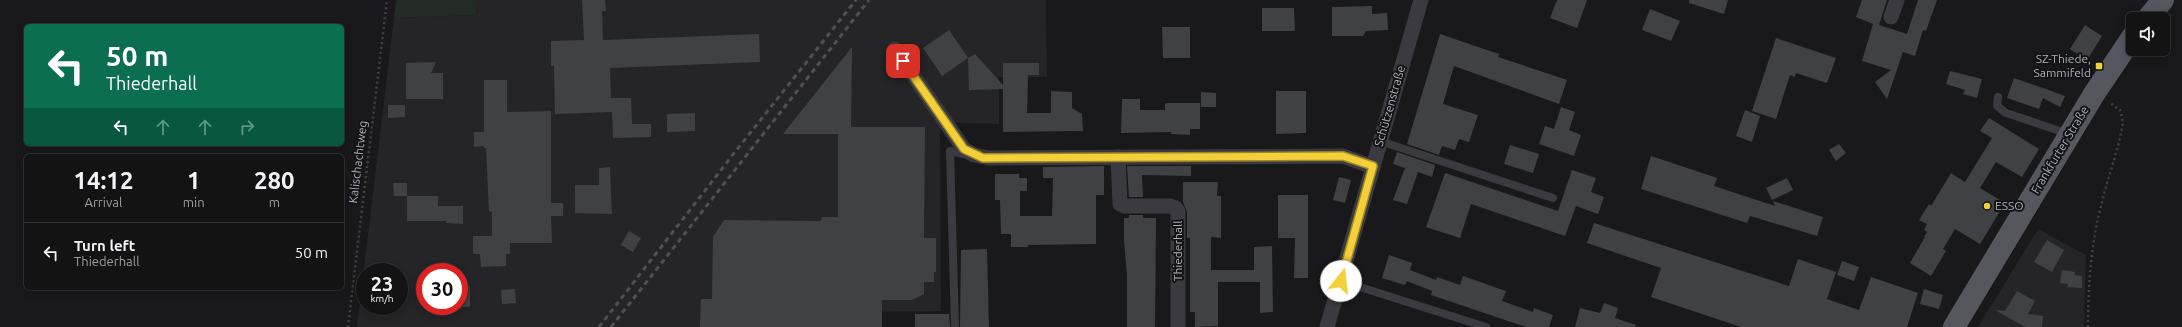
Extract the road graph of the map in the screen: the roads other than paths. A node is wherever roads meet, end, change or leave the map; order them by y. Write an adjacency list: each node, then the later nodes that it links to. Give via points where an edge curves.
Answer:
1 (1421, 0): 10 (street, Schützenstraße)
2 (1898, 0): 5 (street)
3 (2163, 0): 4 (main road)
4 (2153, 12)
5 (1891, 17)
6 (2126, 46): 9 (main road, Frankfurter Straße)
7 (895, 49): 11 (street, via 964,149)
8 (1998, 97): 9 (lane, via 1997,106 2006,113)
9 (2070, 134): 20 (main road, Frankfurter Straße)
10 (1380, 141): 13 (street, Schützenstraße); 14 (lane)
11 (978, 156): 12 (street); 16 (lane, via 950,151)
12 (1118, 157): 13 (street, via 1343,156); 17 (street, Thiederhall, via 1120,204 1170,206 1178,212)
13 (1373, 166): 15 (street, Schützenstraße)
14 (1553, 198)
15 (1341, 281): 18 (street, Schützenstraße); 19 (lane)
16 (955, 327)
17 (1178, 327)
18 (1327, 327)
19 (1486, 327)
20 (1954, 327)

